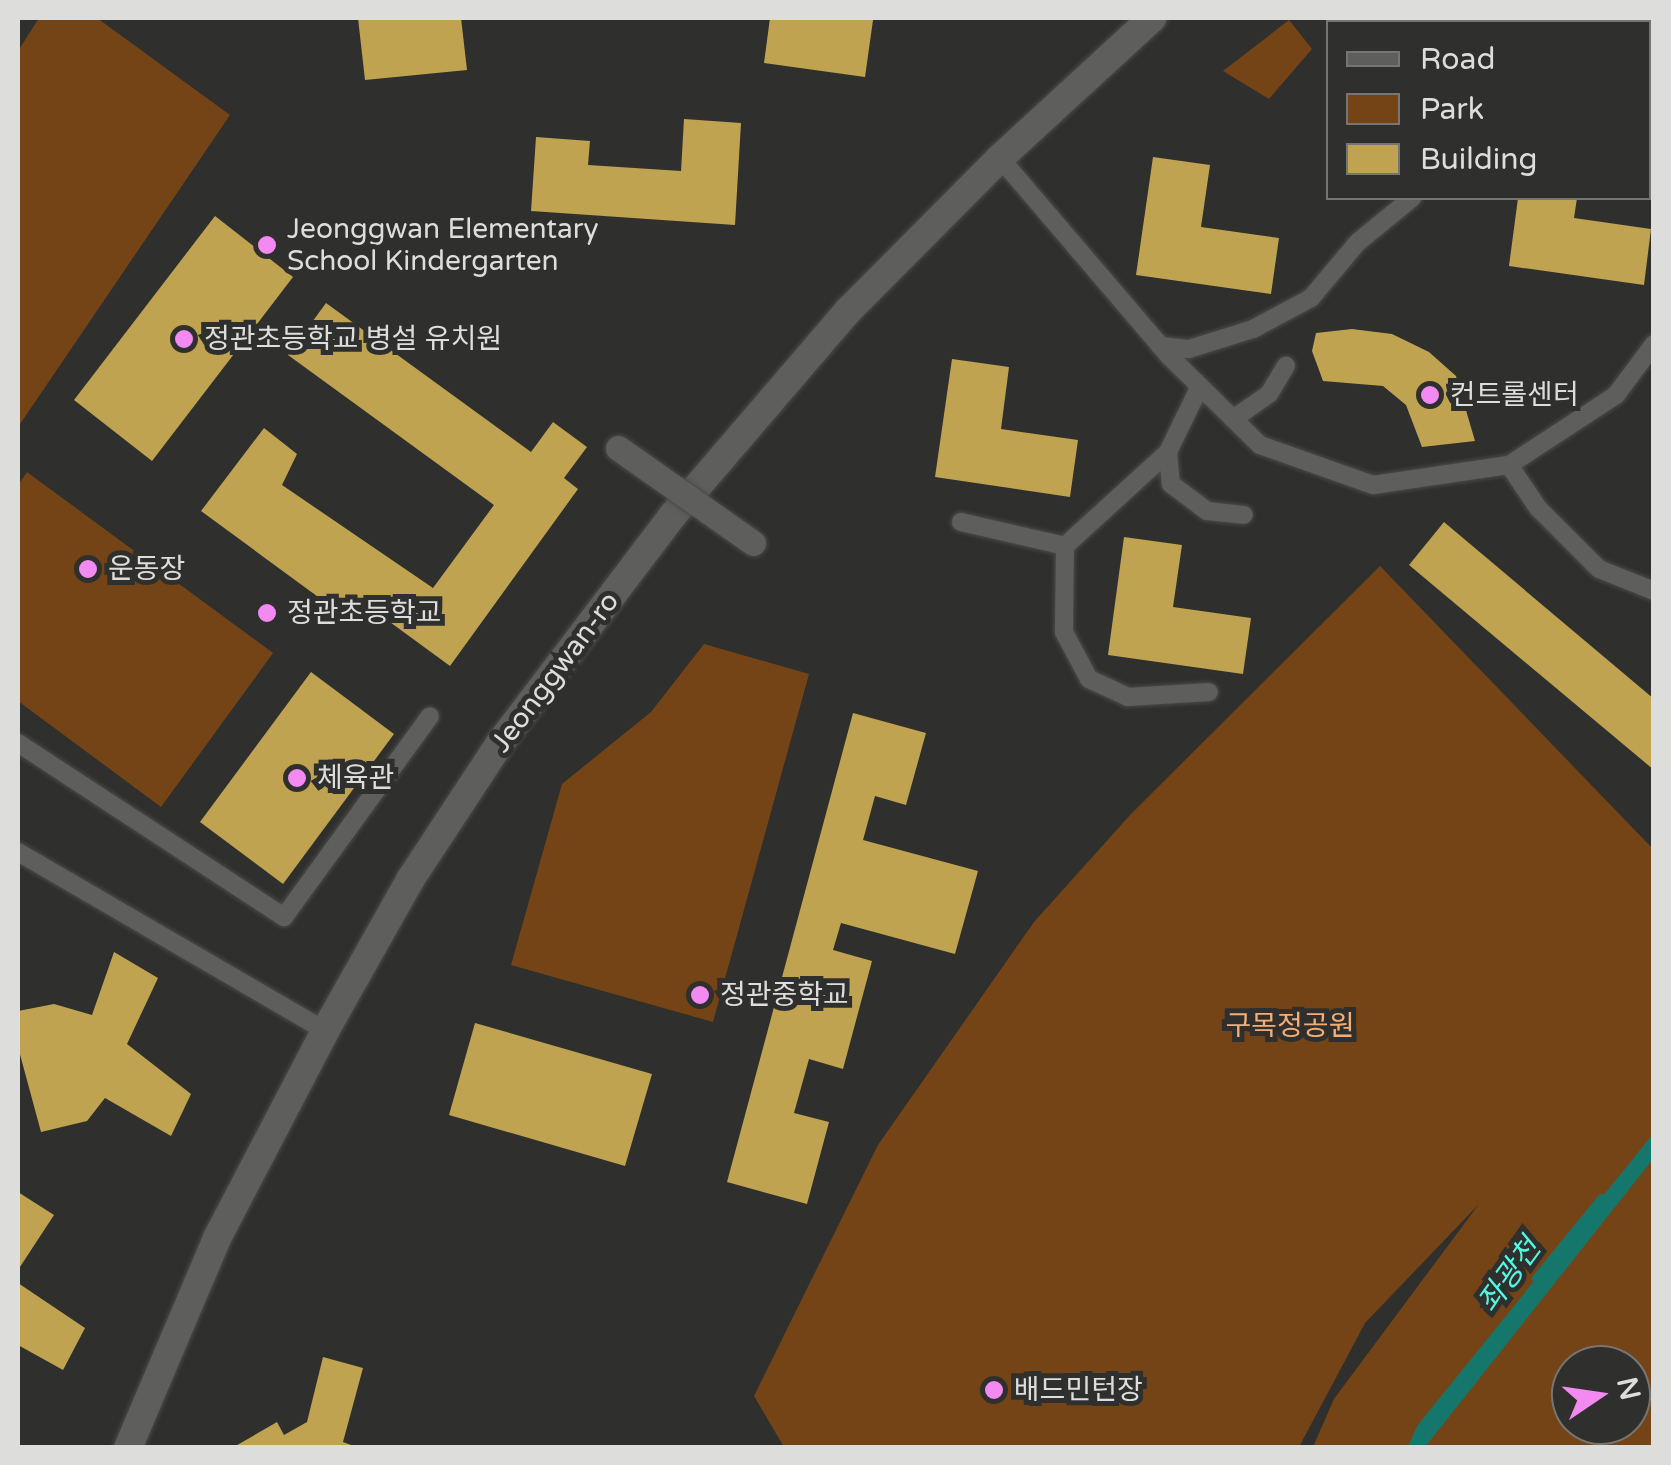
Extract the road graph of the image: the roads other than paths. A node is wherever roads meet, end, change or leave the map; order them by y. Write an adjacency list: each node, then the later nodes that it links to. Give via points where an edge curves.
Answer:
1 (1152, 18): 2 (street, Jeonggwan-ro)
2 (1000, 158): 5 (lane); 21 (street, Jeonggwan-ro, via 848,312 673,515 500,743 410,880)
3 (1410, 200): 5 (lane, via 1358,242 1310,298 1205,344)
4 (1654, 344): 11 (lane, via 1616,395)
5 (1160, 346): 7 (lane)
6 (1286, 366): 8 (lane, via 1268,394)
7 (1200, 386): 8 (lane); 10 (lane)
8 (1233, 419): 11 (lane, via 1260,446 1373,485)
9 (618, 448): 14 (street, bridge)
10 (1168, 452): 12 (lane, via 1171,484 1207,511); 15 (lane)
11 (1509, 465): 16 (lane, via 1538,508 1599,569)
12 (1244, 514)
13 (960, 522): 15 (lane)
14 (754, 542)
15 (1065, 546): 17 (lane, via 1064,632 1089,679 1128,697)
16 (1654, 592)
17 (1209, 692)
18 (430, 716): 19 (lane, via 284,917)
19 (18, 743)
20 (18, 852): 21 (lane)
21 (325, 1030): 22 (street, Jeonggwan-ro, via 217,1238)
22 (128, 1448)

